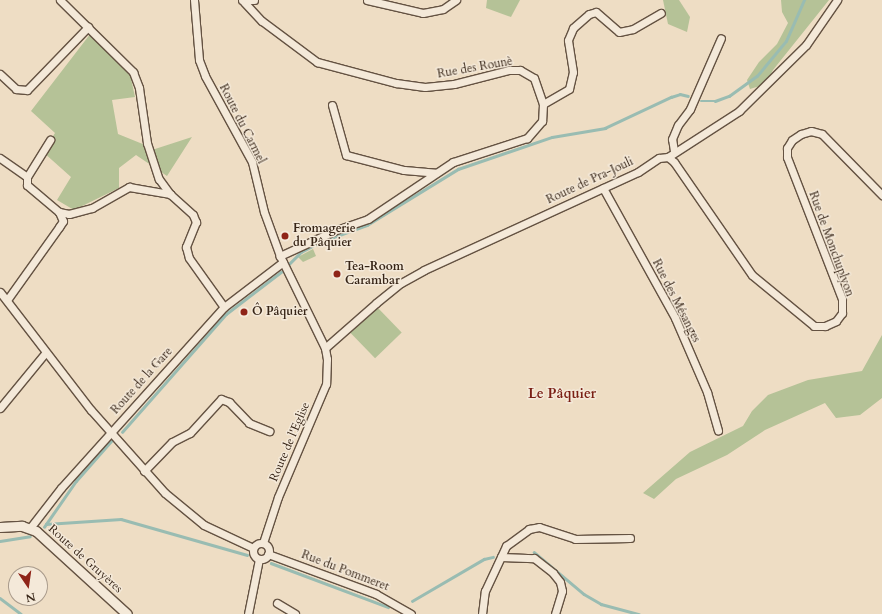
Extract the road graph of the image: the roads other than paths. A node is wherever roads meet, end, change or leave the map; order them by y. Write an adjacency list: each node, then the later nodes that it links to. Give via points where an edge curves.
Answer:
1 (60, 0): 9 (street)
2 (194, 0): 24 (street, Route du Carmel, via 199,60 252,162 264,212)
3 (254, 0): 7 (street)
4 (367, 0): 5 (street, via 423,12 443,9)
5 (456, 0)
6 (837, 0): 15 (street, Route de Pra-Jouli, via 806,45 746,105)
7 (243, 1): 12 (street, Rue des Rounè, via 262,21 317,62 425,88 454,84 509,70 520,70 534,78)
8 (661, 13): 12 (street, via 633,29 619,32 596,12 590,14 573,28 568,40 573,72 569,89)
9 (88, 27): 11 (street, via 27,90 16,89); 21 (street, via 133,72 139,88 147,143 159,179)
10 (721, 38): 15 (street, via 690,110 678,125 672,139)
11 (0, 74)
12 (543, 104): 18 (street, Rue des Rounè, via 542,121 527,138 453,162)
13 (332, 105): 18 (street, via 346,155 404,170)
14 (50, 140): 19 (street)
15 (674, 151): 16 (street, Route de Pra-Jouli)
16 (668, 157): 20 (street, Route de Pra-Jouli, via 659,158 638,172); 22 (street, Rue de Monchuplyon, via 752,275 814,326 825,326 836,321 842,312 842,299 787,157 787,148 801,134 811,131 822,134)
17 (0, 158): 19 (street)
18 (436, 173): 24 (street, Rue des Rounè, via 368,219 334,231)
19 (26, 177): 23 (street, via 27,185)
20 (603, 188): 28 (street, Route de Pra-Jouli, via 401,283); 31 (street, Rue des Mésanges, via 676,318 707,392)
21 (170, 194): 23 (street, via 129,187 76,214); 27 (street, via 193,215 196,222 186,247 190,258)
22 (882, 195)
23 (59, 212): 26 (street, via 63,221)
24 (281, 259): 27 (street, Route de la Gare); 28 (street, Route du Carmel)
25 (0, 292): 26 (street)
26 (7, 300): 29 (street)
27 (224, 307): 33 (street, Route de la Gare)
28 (325, 348): 38 (street, Route de l'Eglise, via 326,384 278,497)
29 (46, 352): 30 (street); 33 (street)
30 (0, 408)
31 (718, 430)
32 (269, 431): 34 (street, via 249,423 228,402 221,399 190,433 172,442)
33 (111, 432): 34 (street); 36 (street, Route de la Gare)
34 (144, 471): 39 (street, via 192,517 216,533)
35 (0, 527): 36 (street, Route de Gruyères)
36 (30, 528): 45 (street, Route de Gruyères, via 45,538)
37 (630, 538): 41 (street, via 575,539 539,527 522,534 506,546)
38 (263, 543): 39 (street, via 258,543); 40 (street, via 268,547)
39 (253, 548): 42 (street, via 254,555)
40 (268, 554): 42 (street); 44 (street, Rue du Pommeret, via 376,594)
41 (501, 557): 48 (street, via 485,591); 49 (street, via 534,558 553,573 560,582 562,592)
42 (259, 559): 46 (street)
43 (276, 604): 47 (street)
44 (406, 613)
45 (127, 614)
46 (248, 614)
47 (295, 614)
48 (482, 614)
49 (555, 614)

